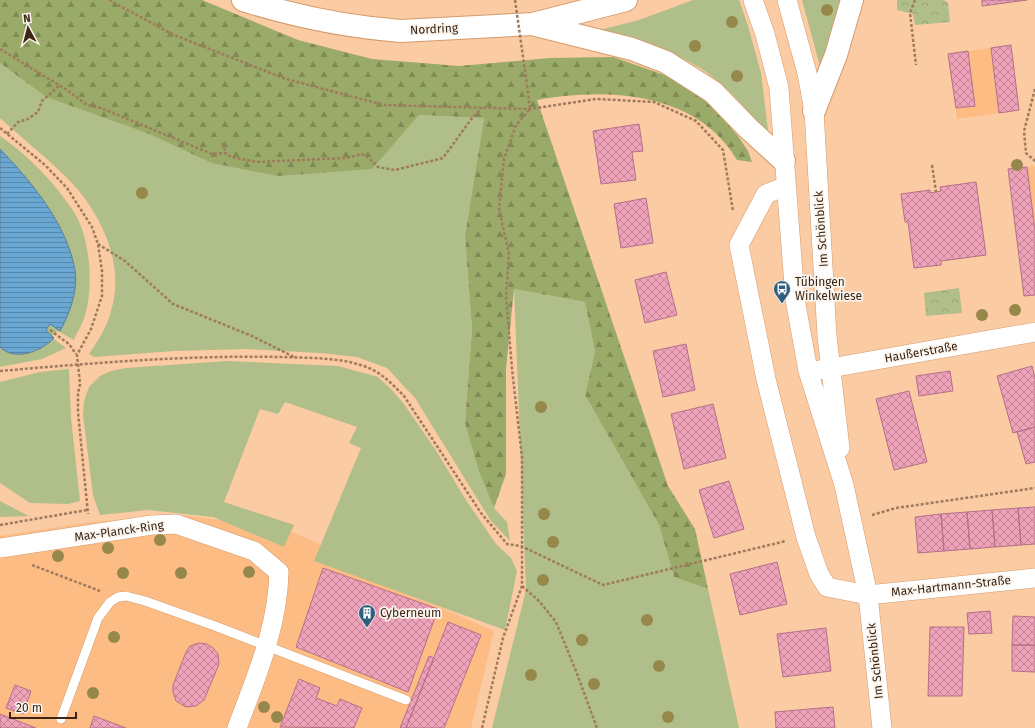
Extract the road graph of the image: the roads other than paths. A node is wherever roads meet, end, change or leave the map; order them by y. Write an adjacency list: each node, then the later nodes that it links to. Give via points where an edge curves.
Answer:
1 (243, 0): 6 (street, Nordring, via 282,12 387,30)
2 (626, 0): 6 (street, Nordring)
3 (753, 0): 8 (street, Im Schönblick, via 779,88)
4 (787, 0): 7 (street, Im Schönblick, via 807,73)
5 (852, 0): 7 (street, via 836,55)
6 (533, 24): 8 (street, via 632,49 666,62 713,92)
7 (814, 111): 11 (street, Im Schönblick)
8 (784, 161): 9 (street, Im Schönblick)
9 (786, 186): 12 (street, Im Schönblick, via 795,299); 16 (street, via 766,194 739,245 766,379 806,537 819,574 827,587)
10 (1035, 332): 11 (street, Haußerstraße)
11 (831, 368): 12 (street, Haußerstraße); 13 (street, Im Schönblick)
12 (808, 371): 13 (street, Im Schönblick)
13 (844, 485): 16 (street, Im Schönblick)
14 (0, 548): 17 (street, Max-Planck-Ring, via 152,525 176,524 254,551 279,572 279,594)
15 (1035, 578): 16 (street, Max-Hartmann-Straße)
16 (868, 595): 21 (street, Im Schönblick)
17 (267, 647): 18 (lane); 19 (lane, via 145,601 126,596 118,597 110,602 98,618); 20 (street, Max-Planck-Ring)
18 (406, 700)
19 (62, 719)
20 (237, 728)
21 (882, 728)

